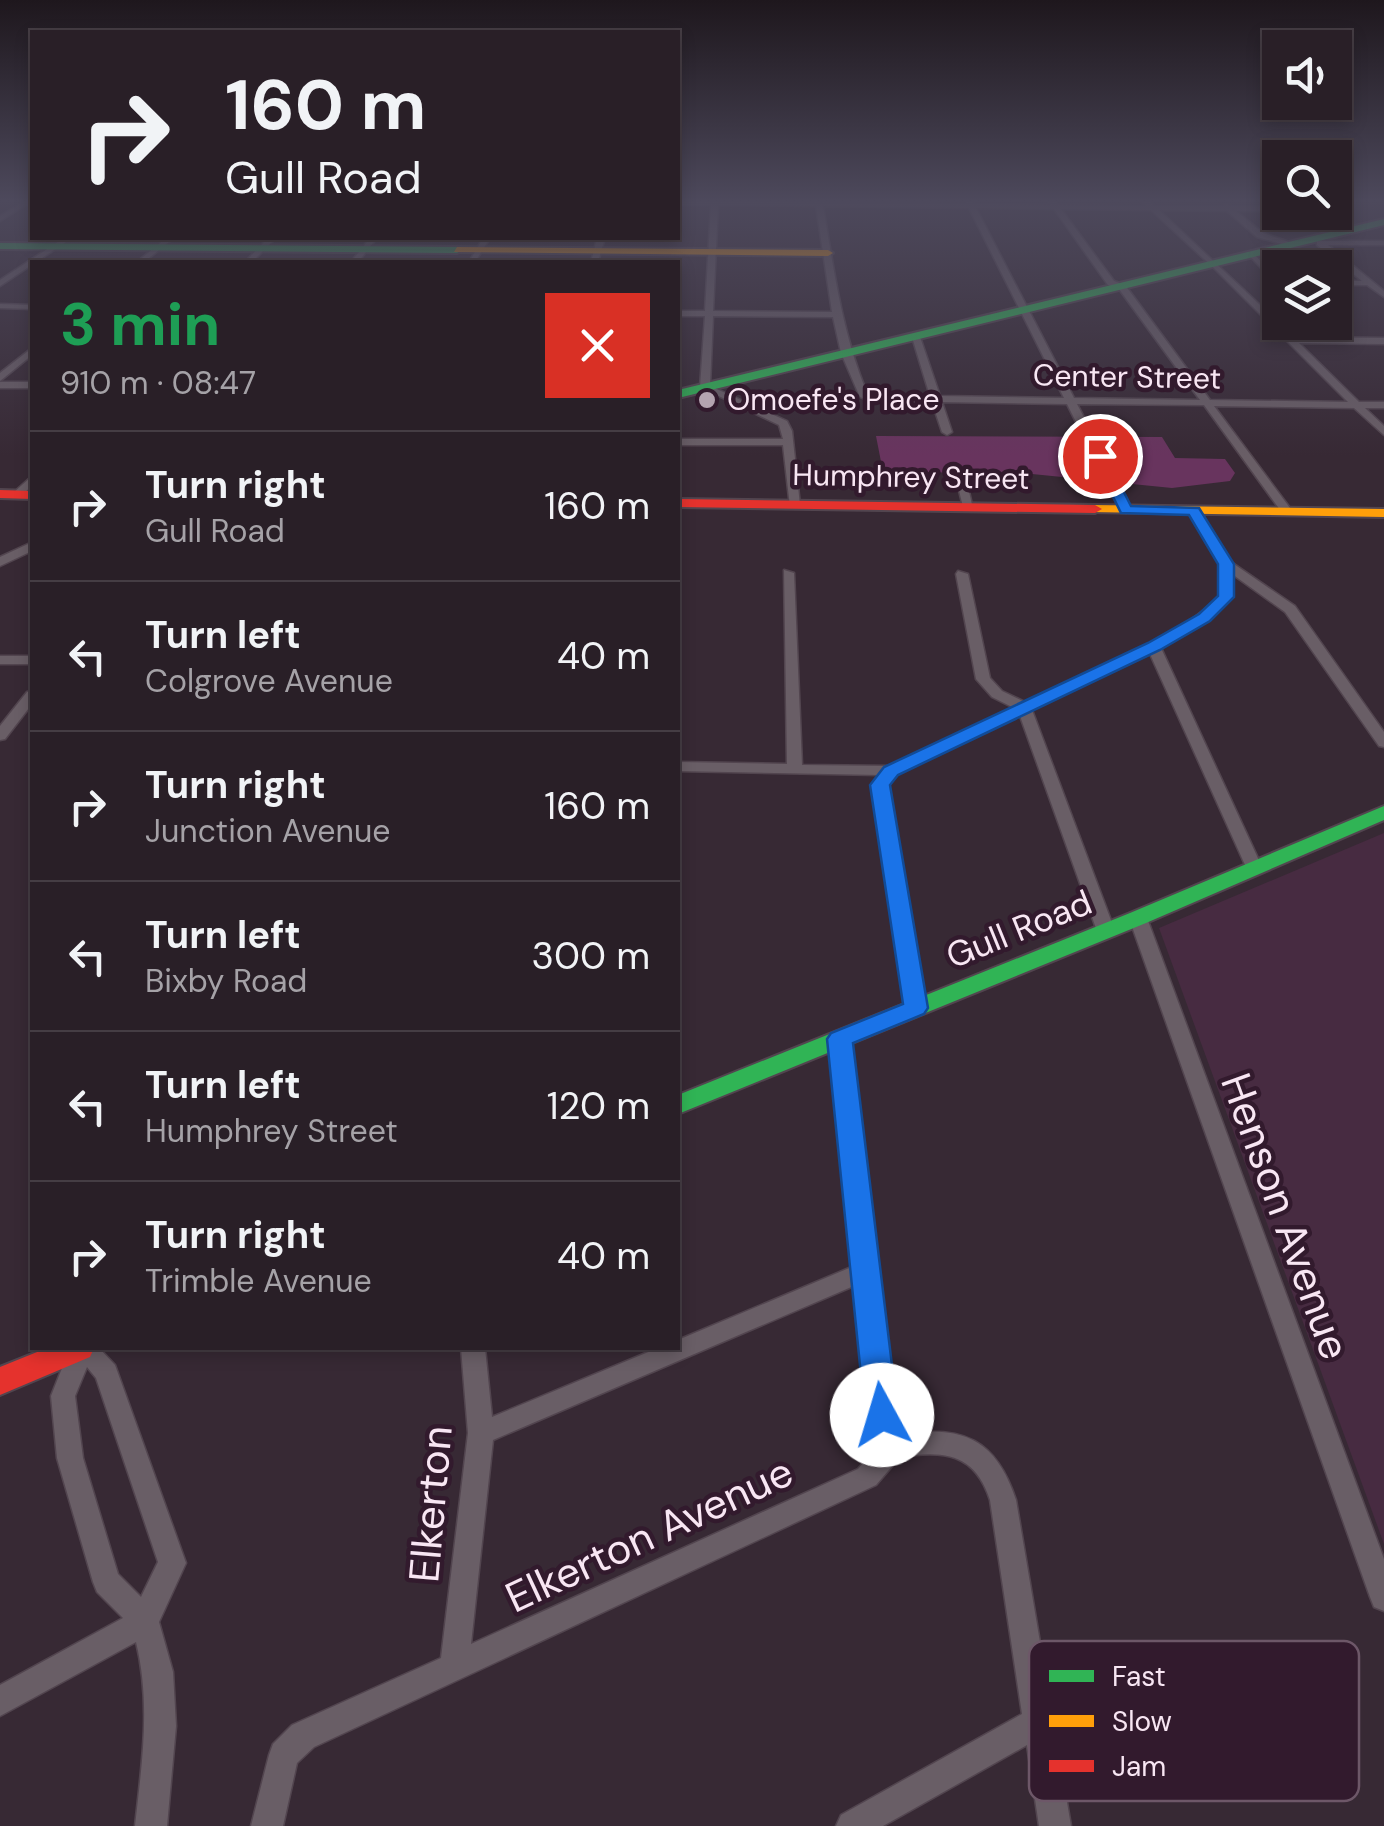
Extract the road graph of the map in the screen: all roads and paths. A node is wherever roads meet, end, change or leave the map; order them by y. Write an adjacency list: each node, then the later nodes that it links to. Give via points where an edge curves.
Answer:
1 (709, 286): 12 (street)
2 (833, 286): 13 (street)
3 (1012, 286): 9 (street)
4 (1125, 286): 6 (street)
5 (1236, 286): 10 (street)
6 (1122, 287): 9 (street); 25 (street)
7 (0, 306): 8 (street)
8 (30, 306)
9 (1024, 310): 14 (street); 24 (street)
10 (1262, 311)
11 (680, 313): 12 (street)
12 (706, 314): 13 (street); 21 (street)
13 (837, 315): 18 (street)
14 (916, 337): 18 (street); 23 (street)
15 (1293, 340): 16 (street); 26 (street)
16 (1384, 341)
17 (30, 353): 19 (street)
18 (846, 354): 21 (street); 23 (street, Center Street, via 863,396)
19 (0, 381): 20 (street)
20 (30, 385)
21 (705, 387): 22 (street); 31 (street, via 779,420)
22 (680, 393)
23 (936, 400): 24 (street, Center Street); 28 (street)
24 (1073, 402): 25 (street, Center Street); 36 (street)
25 (1208, 403): 26 (street, Center Street); 38 (street)
26 (1356, 404): 27 (street, Center Street); 29 (street)
27 (1384, 405)
28 (947, 432)
29 (1384, 432)
30 (680, 442): 31 (street)
31 (788, 442): 34 (street)
32 (960, 474): 35 (street)
33 (680, 504): 34 (street, Humphrey Street)
34 (794, 505): 35 (street, Humphrey Street)
35 (970, 507): 36 (street, Humphrey Street)
36 (1126, 510): 37 (street, Humphrey Street)
37 (1194, 511): 38 (street, Humphrey Street); 42 (street)
38 (1287, 512): 39 (street, Humphrey Street)
39 (1384, 514)
40 (30, 548): 41 (street)
41 (0, 562)
42 (1226, 564): 45 (street, via 1226,597); 51 (street, via 1290,609)
43 (788, 572): 53 (street)
44 (962, 574): 49 (street, via 983,679)
45 (1154, 647): 49 (street); 56 (street)
46 (0, 660): 47 (street)
47 (30, 660)
48 (30, 698): 50 (street)
49 (1024, 708): 54 (street); 58 (street)
50 (0, 736)
51 (1384, 743)
52 (680, 766): 53 (street)
53 (796, 768): 54 (street)
54 (891, 771): 59 (street, via 880,793)
55 (1384, 812): 56 (street, Gull Road)
56 (1254, 867): 57 (street, Gull Road)
57 (1138, 918): 58 (street, Gull Road); 72 (street, Henson Avenue)
58 (1106, 931): 59 (street, Gull Road)
59 (916, 1008): 60 (street, Gull Road)
60 (840, 1039): 61 (street, Gull Road); 62 (street)
61 (680, 1103)
62 (866, 1271): 63 (street); 71 (street, via 882,1415)
63 (680, 1349)
64 (77, 1350): 69 (street)
65 (81, 1350): 73 (street, via 63,1396 70,1458 107,1582)
66 (84, 1350): 73 (street, via 106,1372 172,1563)
67 (472, 1350): 70 (street, Elkerton)
68 (678, 1350): 70 (street)
69 (0, 1380)
70 (481, 1433): 75 (street, Elkerton)
71 (892, 1447): 74 (street, via 958,1445 995,1472); 75 (street, Elkerton Avenue, via 867,1477)
72 (1384, 1597)
73 (145, 1621): 76 (street); 79 (street, via 158,1672 161,1726)
74 (1029, 1665)
75 (454, 1668): 80 (street, Elkerton Avenue, via 303,1736 284,1755)
76 (0, 1702)
77 (1029, 1727): 81 (street)
78 (1051, 1801): 82 (street)
79 (151, 1826)
80 (266, 1826)
81 (852, 1826)
82 (1055, 1826)

